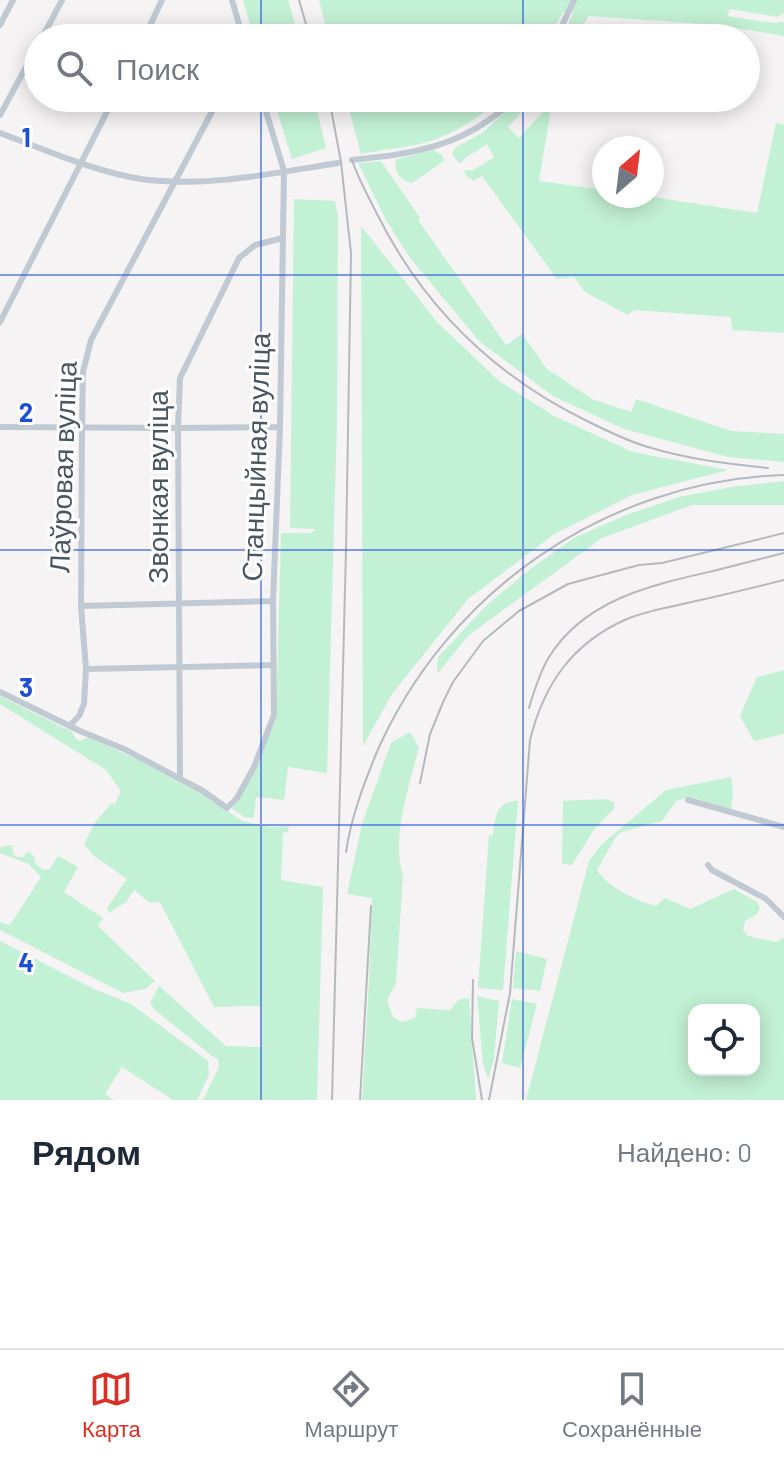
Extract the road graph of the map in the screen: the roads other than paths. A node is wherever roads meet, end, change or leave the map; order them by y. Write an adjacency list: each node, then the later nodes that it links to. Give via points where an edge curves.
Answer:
1 (13, 0): 10 (street)
2 (62, 0): 6 (street)
3 (162, 0): 7 (street)
4 (232, 0): 8 (street)
5 (574, 0): 9 (street)
6 (49, 24)
7 (151, 24)
8 (239, 24)
9 (563, 24)
10 (0, 25)
11 (24, 71): 16 (street)
12 (107, 112): 19 (street)
13 (212, 112): 22 (street, Лаўровая вуліца)
14 (266, 112): 21 (street, Станцыйная вуліца)
15 (501, 112): 18 (street, via 442,145)
16 (0, 115)
17 (0, 133): 19 (street)
18 (352, 160)
19 (81, 162): 22 (street); 24 (street)
20 (338, 163): 21 (street)
21 (284, 171): 22 (street); 23 (street, Станцыйная вуліца)
22 (174, 182): 27 (street, Лаўровая вуліца, via 91,340 83,372)
23 (283, 238): 26 (street, Станцыйная вуліца); 28 (street, Звонкая вуліца, via 255,245 239,258 180,378)
24 (0, 322)
25 (0, 427): 27 (street)
26 (280, 427): 28 (street); 29 (street, Станцыйная вуліца)
27 (82, 428): 28 (street); 31 (street, Лаўровая вуліца)
28 (178, 428): 30 (street, Звонкая вуліца)
29 (273, 601): 30 (street); 32 (street, Станцыйная вуліца)
30 (180, 605): 31 (street); 33 (street, Звонкая вуліца)
31 (81, 606): 34 (street, Лаўровая вуліца)
32 (274, 665): 33 (street); 37 (street, Станцыйная вуліца, via 274,715 237,798 227,808)
33 (178, 667): 34 (street); 37 (street, Звонкая вуліца)
34 (86, 669): 36 (street, Лаўровая вуліца, via 84,704)
35 (0, 692): 36 (street)
36 (69, 726): 37 (street)
37 (180, 779)
38 (688, 800): 39 (street)
39 (784, 827)
40 (708, 865): 41 (street, via 766,899)
41 (784, 917)

